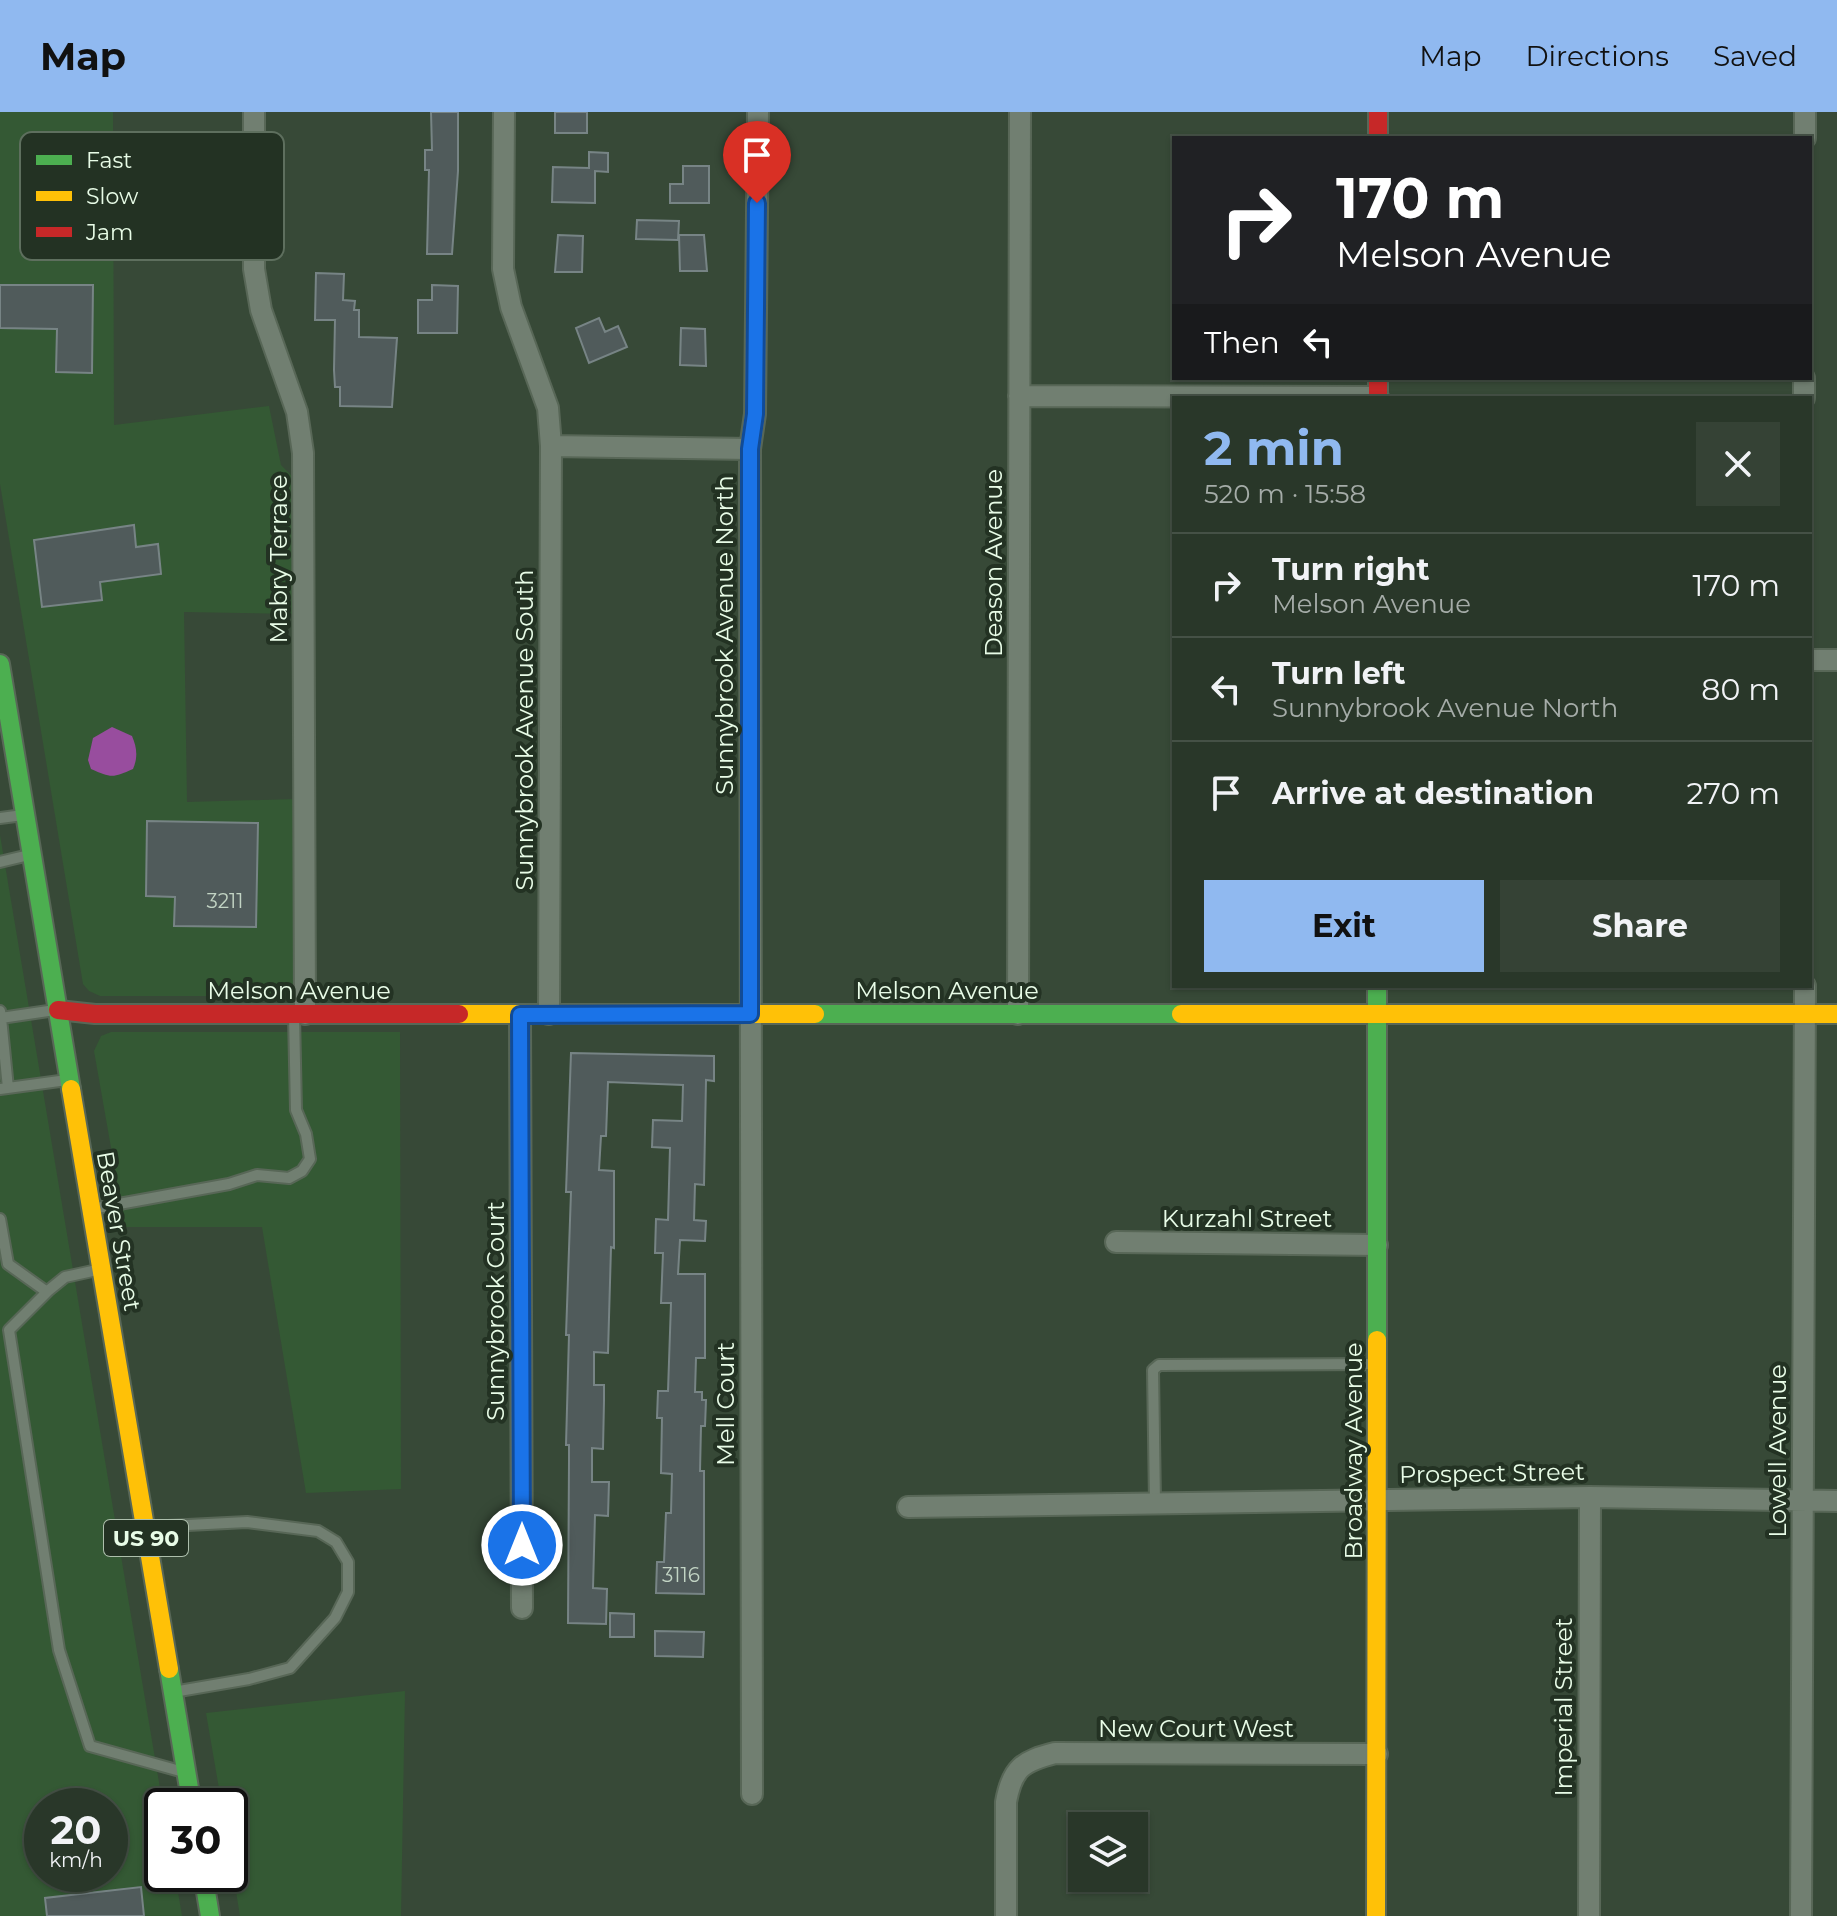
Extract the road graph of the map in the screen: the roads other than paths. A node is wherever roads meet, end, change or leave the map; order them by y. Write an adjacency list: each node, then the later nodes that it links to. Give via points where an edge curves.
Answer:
1 (504, 112): 11 (street, Sunnybrook Avenue South, via 503,269 511,307 548,408)
2 (758, 112): 12 (street, Sunnybrook Avenue North, via 755,414)
3 (1020, 112): 9 (street, Deason Avenue)
4 (1378, 112): 6 (street)
5 (1805, 112): 7 (street)
6 (1378, 136)
7 (1805, 136)
8 (254, 260): 23 (street, Mabry Terrace, via 261,310 297,412 303,453)
9 (1019, 396): 10 (street); 26 (street, Deason Avenue)
10 (1172, 397)
11 (551, 446): 12 (street); 24 (street, Sunnybrook Avenue South)
12 (750, 449): 25 (street, Sunnybrook Avenue North)
13 (1812, 660): 14 (street)
14 (1837, 660)
15 (0, 664): 16 (street, Beaver Street / US 90)
16 (25, 815): 17 (lane); 18 (street, Beaver Street / US 90)
17 (0, 818)
18 (31, 855): 19 (lane); 22 (street, Beaver Street / US 90)
19 (0, 862)
20 (1377, 988): 27 (street, Broadway Avenue)
21 (1805, 988): 28 (street, Lowell Avenue)
22 (58, 1010): 23 (street, Melson Avenue); 30 (lane); 32 (street, Beaver Street / US 90)
23 (299, 1014): 31 (street, Melson Avenue); 34 (lane, via 296,1110 310,1159 302,1171 289,1178 257,1175)
24 (549, 1014): 25 (street, Melson Avenue); 31 (street, Melson Avenue)
25 (750, 1014): 26 (street, Melson Avenue); 53 (street, Mell Court)
26 (1018, 1014): 27 (street, Melson Avenue)
27 (1376, 1014): 28 (street, Melson Avenue); 37 (street, Broadway Avenue)
28 (1806, 1014): 29 (street, Melson Avenue); 43 (street, Lowell Avenue)
29 (1837, 1014)
30 (1, 1015): 33 (lane)
31 (520, 1015): 48 (street, Sunnybrook Court)
32 (69, 1080): 33 (lane); 34 (street, Beaver Street / US 90)
33 (4, 1088)
34 (91, 1209): 38 (street, Beaver Street / US 90)
35 (0, 1219): 39 (lane, via 8,1264)
36 (1116, 1242): 37 (street, Kurzahl Street)
37 (1377, 1245): 40 (street, Broadway Avenue)
38 (101, 1269): 39 (lane, via 65,1277); 47 (street, Beaver Street / US 90)
39 (47, 1292): 51 (lane, via 9,1330 59,1650 90,1746)
40 (1377, 1364): 42 (street, Broadway Avenue); 45 (lane, via 1159,1365 1153,1370)
41 (1590, 1497): 42 (street, Prospect Street); 43 (street, Prospect Street); 58 (street, Imperial Street)
42 (1377, 1500): 45 (street, Prospect Street); 50 (street, Broadway Avenue)
43 (1802, 1501): 44 (street, Prospect Street); 59 (street, Lowell Avenue)
44 (1837, 1501)
45 (1155, 1503): 46 (street, Prospect Street)
46 (908, 1507)
47 (145, 1527): 49 (street, Beaver Street / US 90); 49 (lane, via 247,1522 318,1531 336,1542 348,1562 348,1592 335,1618 290,1668)
48 (522, 1608)
49 (173, 1692): 51 (street, Beaver Street / US 90)
50 (1377, 1754): 56 (street, New Court West, via 1055,1753 1036,1758 1019,1768 1009,1783); 57 (street, Broadway Avenue)
51 (186, 1773): 52 (street, Beaver Street / US 90)
52 (189, 1788)
53 (752, 1794)
54 (206, 1892): 55 (street)
55 (210, 1916)
56 (1006, 1916)
57 (1376, 1916)
58 (1589, 1916)
59 (1801, 1916)

